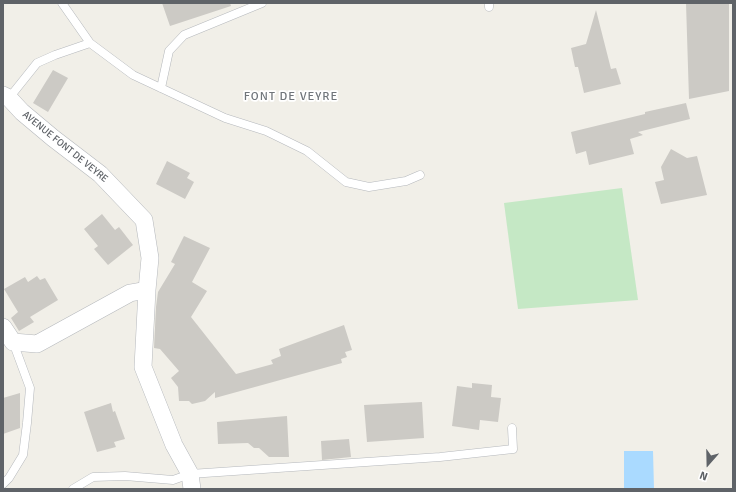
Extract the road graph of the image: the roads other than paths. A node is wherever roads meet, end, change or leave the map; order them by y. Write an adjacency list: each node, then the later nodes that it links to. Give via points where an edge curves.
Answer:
1 (62, 3): 3 (lane)
2 (262, 3): 4 (lane, via 184,35 169,51)
3 (90, 43): 4 (lane, via 133,75); 5 (lane, via 37,63)
4 (160, 88): 6 (lane, via 226,118 266,131 307,151 346,182 369,187 406,181)
5 (6, 96): 7 (street, AVENUE FONT DE VEYRE, via 53,138 100,174 144,220 150,258)
6 (420, 175)
7 (147, 290): 9 (street, via 130,293 37,344); 11 (street, AVENUE FONT DE VEYRE, via 142,367)
8 (3, 327): 9 (street)
9 (14, 342): 12 (lane, via 30,388 28,416 23,455)
10 (512, 428): 11 (lane, via 513,449)
11 (191, 482): 13 (lane, via 125,476 93,477)
12 (3, 484)
13 (73, 489)

